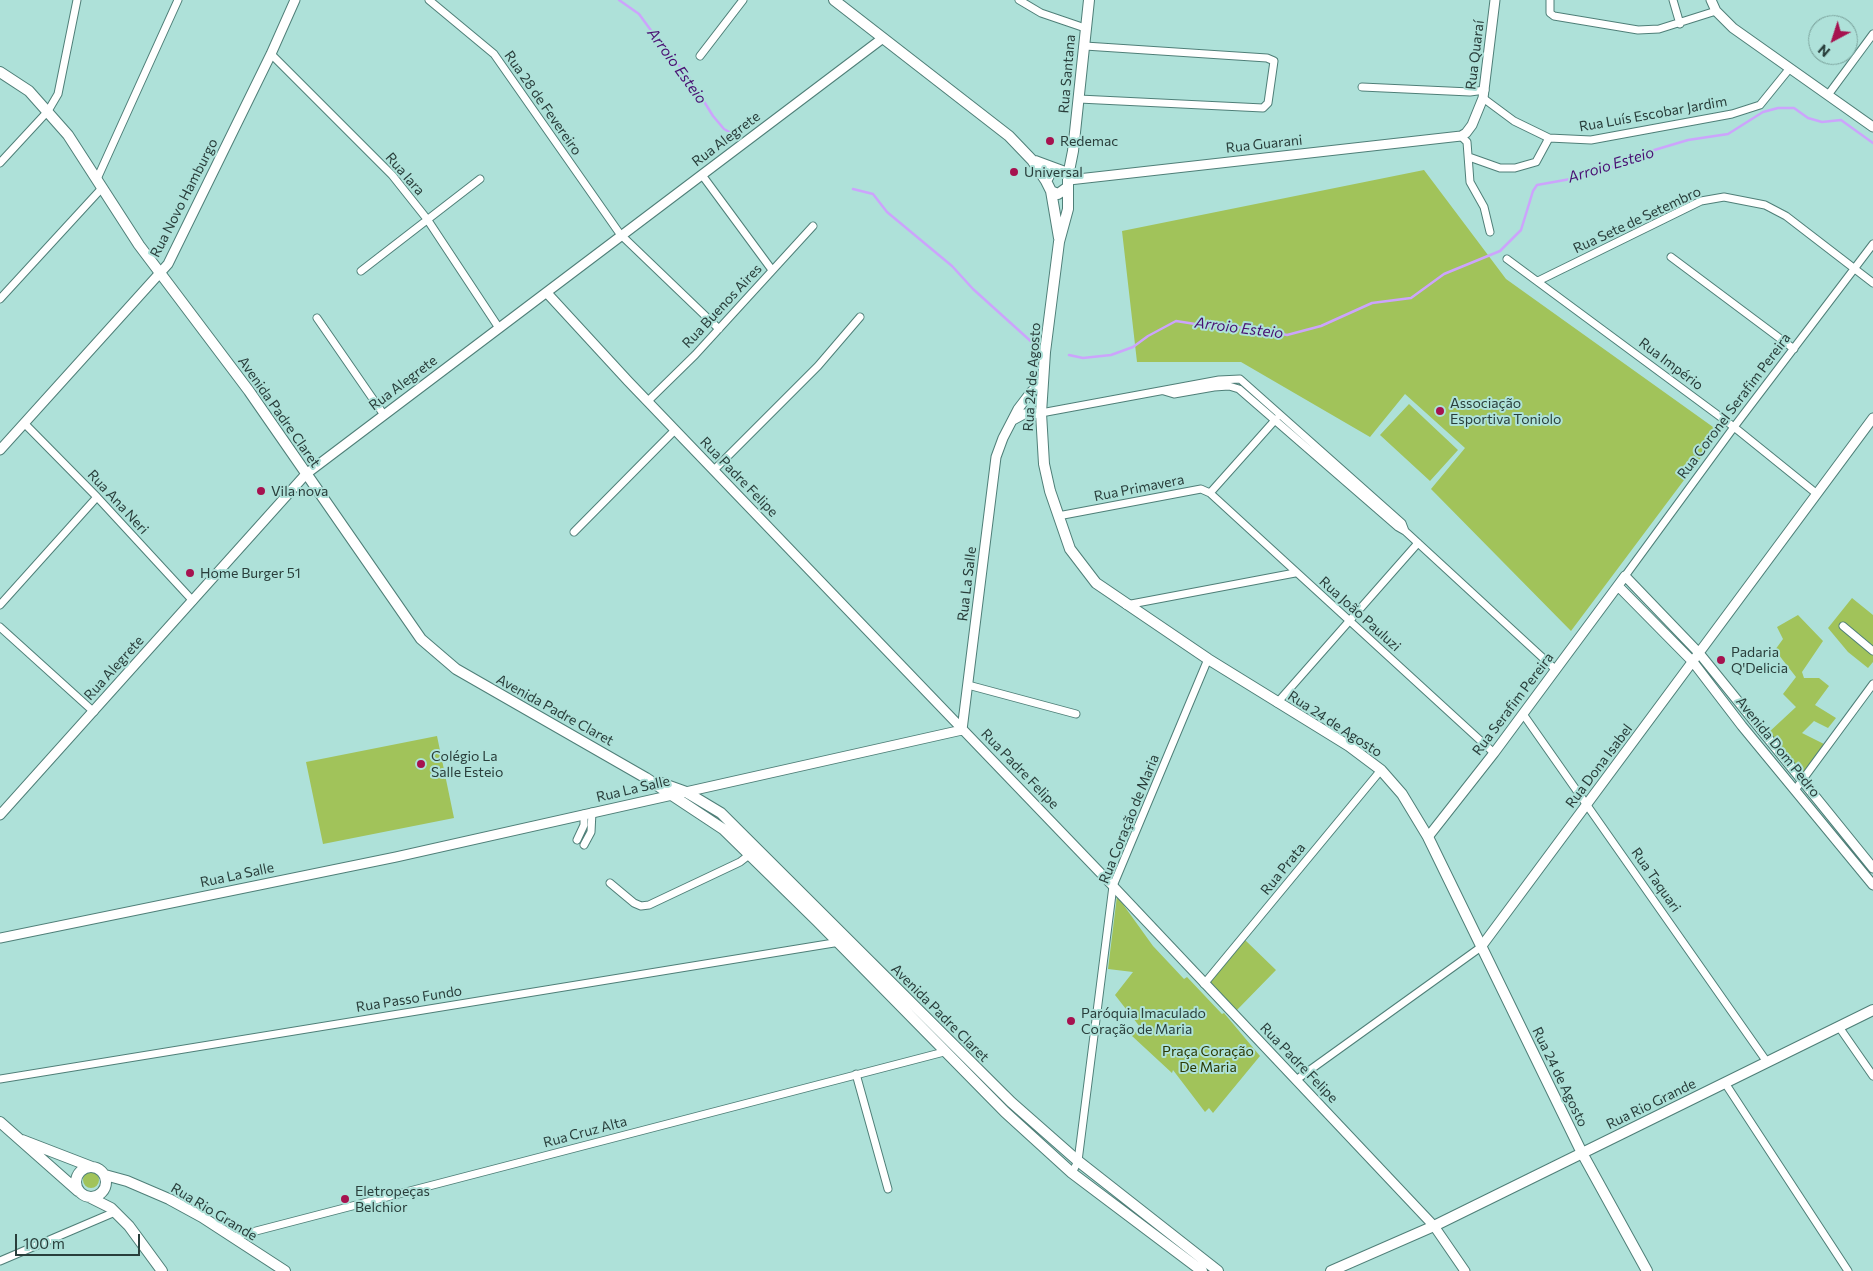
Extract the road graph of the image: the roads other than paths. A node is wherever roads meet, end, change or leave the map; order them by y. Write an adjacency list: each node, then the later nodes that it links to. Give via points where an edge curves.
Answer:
1 (77, 0): 27 (street, via 58,94)
2 (178, 0): 37 (street)
3 (295, 0): 19 (street, Rua Novo Hamburgo)
4 (429, 0): 42 (street, Rua 28 de Fevereiro, via 494,54)
5 (744, 0): 20 (street)
6 (834, 0): 17 (main road, Rua 24 de Agosto)
7 (1019, 0): 15 (street, via 1041,13)
8 (1090, 0): 15 (main road, Rua Santana)
9 (1495, 0): 24 (street, Rua Quaraí)
10 (1550, 0): 14 (street, via 1550,12 1554,16 1638,30)
11 (1673, 0): 14 (street)
12 (1711, 0): 13 (street)
13 (1716, 11): 14 (street); 21 (street, via 1733,28)
14 (1680, 24)
15 (1085, 28): 18 (main road, Rua Santana)
16 (1873, 34): 25 (street)
17 (882, 38): 32 (main road, Rua 24 de Agosto, via 1009,136); 34 (street, Rua Alegrete)
18 (1085, 46): 26 (main road, Rua Santana); 26 (street, via 1274,61 1268,103 1263,108)
19 (272, 54): 39 (street, Rua Iara, via 392,175); 50 (street, Rua Novo Hamburgo, via 168,264)
20 (700, 56)
21 (1790, 68): 25 (street); 30 (street, Rua Luís Escobar Jardim, via 1760,105 1732,114 1591,140)
22 (0, 72): 27 (main road, Avenida Padre Claret, via 28,91)
23 (1362, 86): 24 (street)
24 (1484, 94): 29 (street, Rua Quaraí, via 1472,125); 30 (street, Rua Luís Escobar Jardim, via 1514,121)
25 (1828, 95): 28 (street)
26 (1079, 99): 35 (main road, Rua Santana, via 1074,150)
27 (48, 111): 33 (street); 37 (main road, Avenida Padre Claret)
28 (1873, 127)
29 (1461, 136): 31 (street, via 1467,142); 35 (street, Rua Guarani)
30 (1549, 138): 31 (street, via 1536,162 1515,168 1500,168)
31 (1469, 157): 41 (street, via 1470,182 1484,207)
32 (1032, 160): 35 (main road, Rua 24 de Agosto); 38 (main road, Rua 24 de Agosto)
33 (0, 163)
34 (702, 175): 42 (street, Rua Alegrete); 49 (street)
35 (1065, 177): 38 (main road, via 1051,172); 38 (main road, via 1058,194); 43 (main road, Rua 24 de Agosto, via 1068,209)
36 (480, 178): 39 (street)
37 (100, 183): 50 (main road, Avenida Padre Claret, via 139,245); 54 (street)
38 (1048, 186): 43 (main road, Rua 24 de Agosto)
39 (427, 219): 48 (street); 57 (street, Rua Iara)
40 (814, 226): 49 (street, Rua Buenos Aires)
41 (1490, 232)
42 (620, 234): 53 (street, Rua Alegrete); 58 (street, Rua 28 de Fevereiro)
43 (1059, 242): 60 (main road, Rua 24 de Agosto)
44 (1873, 244): 47 (street, Rua Coronel Serafim Pereira)
45 (1671, 257): 59 (street)
46 (1507, 260): 51 (street, Rua Império)
47 (1854, 268): 51 (street, Rua Sete de Setembro, via 1786,216 1765,205 1724,197 1701,201); 52 (street, Rua Sete de Setembro); 59 (street, Rua Coronel Serafim Pereira)
48 (362, 270)
49 (772, 270): 58 (street, Rua Buenos Aires)
50 (160, 271): 69 (street, Rua Novo Hamburgo); 74 (main road, Avenida Padre Claret)
51 (1538, 281): 70 (street, Rua Império)
52 (1873, 283)
53 (547, 293): 57 (street, Rua Alegrete); 62 (street, Rua Padre Felipe)
54 (0, 299)
55 (860, 317): 73 (street, via 818,366)
56 (317, 318): 64 (street)
57 (498, 328): 64 (street, Rua Alegrete)
58 (718, 329): 62 (street, Rua Buenos Aires)
59 (1794, 349): 70 (street, Rua Coronel Serafim Pereira)
60 (1042, 382): 63 (main road, Rua 24 de Agosto); 67 (street, Rua La Salle, via 1031,392)
61 (1164, 391): 63 (street); 65 (street, via 1240,379); 68 (street, via 1174,394 1229,386 1240,389)
62 (648, 401): 71 (street, Rua Padre Felipe)
63 (1041, 413): 67 (street, via 1024,414); 78 (main road, Rua 24 de Agosto, via 1044,464)
64 (384, 415): 74 (street, Rua Alegrete)
65 (1280, 415): 68 (street); 79 (street, via 1402,523)
66 (1873, 418): 76 (street, Rua Dona Isabel)
67 (1013, 420): 97 (street, Rua La Salle, via 996,457)
68 (1275, 421): 75 (street); 79 (street)
69 (24, 423): 72 (street, Rua Novo Hamburgo); 77 (street, Rua Ana Neri)
70 (1734, 427): 76 (street, Rua Império); 83 (street, Rua Coronel Serafim Pereira)
71 (675, 430): 73 (street, Rua Padre Felipe); 80 (street)
72 (0, 450)
73 (714, 470): 106 (street, Rua Padre Felipe)
74 (306, 474): 85 (street, Rua Alegrete); 111 (main road, Avenida Padre Claret, via 406,621 440,657 478,683)
75 (1210, 493): 78 (street, Rua Primavera, via 1201,489); 82 (street, Rua João Pauluzi)
76 (1817, 494): 92 (street, Rua Dona Isabel)
77 (97, 497): 85 (street, Rua Ana Neri); 86 (street)
78 (1058, 516): 87 (main road, Rua 24 de Agosto, via 1070,549 1082,568)
79 (1405, 531): 81 (street)
80 (574, 532)
81 (1418, 543): 88 (street); 95 (street)
82 (1295, 573): 87 (street); 88 (street, Rua João Pauluzi)
83 (1625, 576): 84 (street, Rua Coronel Serafim Pereira); 92 (street, Avenida Dom Pedro)
84 (1618, 586): 94 (street, Avenida Dom Pedro); 95 (street, Rua Serafim Pereira)
85 (193, 601): 101 (street, Rua Alegrete)
86 (0, 605)
87 (1126, 605): 93 (main road, Rua 24 de Agosto)
88 (1349, 620): 100 (street); 108 (street, Rua João Pauluzi)
89 (1842, 626): 91 (street)
90 (0, 627): 101 (street)
91 (1873, 651)
92 (1699, 653): 94 (street, Rua Dona Isabel); 98 (street, Avenida Dom Pedro)
93 (1208, 659): 100 (main road, Rua 24 de Agosto); 130 (street, Rua Coração de Maria)
94 (1693, 662): 99 (street, Avenida Dom Pedro); 116 (street, Rua Dona Isabel)
95 (1556, 670): 103 (street, Rua Serafim Pereira)
96 (1873, 684): 112 (street)
97 (968, 685): 102 (street); 106 (street, Rua La Salle)
98 (1726, 686): 99 (street); 104 (street, Avenida Dom Pedro)
99 (1717, 693): 105 (street, Avenida Dom Pedro)
100 (1277, 703): 110 (main road, Rua 24 de Agosto)
101 (94, 712): 120 (street, Rua Alegrete)
102 (1076, 714)
103 (1523, 714): 108 (street, Rua Serafim Pereira); 116 (street, Rua Taquari)
104 (1751, 718): 105 (street); 107 (street, Avenida Dom Pedro)
105 (1742, 726): 109 (street, Avenida Dom Pedro)
106 (962, 730): 114 (street, Rua La Salle); 130 (street, Rua Padre Felipe)
107 (1778, 751): 109 (street); 112 (street, Avenida Dom Pedro)
108 (1494, 753): 121 (street, Rua Serafim Pereira)
109 (1769, 758): 113 (street, Avenida Dom Pedro)
110 (1381, 770): 121 (main road, Rua 24 de Agosto, via 1402,794); 135 (street, Rua Prata)
111 (646, 778): 114 (main road, Avenida Padre Claret); 115 (main road, Avenida Padre Claret)
112 (1802, 780): 113 (street); 117 (street, Avenida Dom Pedro)
113 (1795, 790): 119 (street, Avenida Dom Pedro)
114 (686, 792): 115 (street, Rua La Salle); 131 (main road, Avenida Padre Claret, via 721,813)
115 (669, 794): 118 (street, Rua La Salle); 126 (main road, Avenida Padre Claret, via 709,818)
116 (1587, 804): 133 (street, Rua Dona Isabel); 139 (street, Rua Taquari)
117 (1822, 805): 119 (street); 122 (street, Avenida Dom Pedro)
118 (588, 813): 123 (street); 124 (street, via 591,832); 132 (street, Rua La Salle, via 396,857)
119 (1814, 813): 125 (street, Avenida Dom Pedro)
120 (0, 815)
121 (1428, 837): 133 (main road, Rua 24 de Agosto)
122 (1848, 838): 125 (street); 127 (street, Avenida Dom Pedro)
123 (577, 840)
124 (584, 845)
125 (1840, 845): 127 (street, Avenida Dom Pedro)
126 (749, 855): 128 (street, via 649,905 634,903); 131 (main road, Avenida Padre Claret)
127 (1870, 871): 129 (street, Avenida Dom Pedro)
128 (610, 883)
129 (1873, 885)
130 (1113, 886): 135 (street, Rua Padre Felipe); 150 (street, Rua Coração de Maria)
131 (839, 937): 134 (main road, Avenida Padre Claret); 142 (street, Rua Passo Fundo, via 823,943)
132 (0, 938)
133 (1481, 946): 143 (street, Rua Dona Isabel); 148 (main road, Rua 24 de Agosto)
134 (860, 958): 138 (main road, Avenida Padre Claret); 150 (main road, Avenida Padre Claret)
135 (1204, 984): 143 (street, Rua Padre Felipe)
136 (1873, 1010): 137 (main road, Rua Rio Grande)
137 (1839, 1027): 139 (main road, Rua Rio Grande); 141 (street)
138 (944, 1052): 140 (street, Rua Cruz Alta); 152 (main road, Avenida Padre Claret)
139 (1767, 1062): 144 (main road, Rua Rio Grande)
140 (856, 1074): 154 (street); 159 (street, Rua Cruz Alta)
141 (1873, 1076)
142 (0, 1080)
143 (1296, 1080): 158 (street, Rua Padre Felipe)
144 (1725, 1083): 148 (main road, Rua Rio Grande); 168 (street)
145 (0, 1122): 146 (main road)
146 (22, 1140): 147 (main road); 149 (main road)
147 (52, 1150): 149 (main road); 151 (main road)
148 (1582, 1153): 158 (main road, Rua Rio Grande); 167 (main road, Rua 24 de Agosto)
149 (46, 1161): 155 (main road)
150 (1078, 1161): 152 (street, Rua Coração de Maria); 164 (main road, Avenida Padre Claret)
151 (92, 1167): 153 (main road); 155 (main road, via 83,1169 77,1177)
152 (1072, 1173): 163 (main road, Avenida Padre Claret)
153 (105, 1184): 156 (main road, via 101,1194); 157 (main road); 159 (main road, Rua Rio Grande, via 127,1181 169,1199)
154 (888, 1188)
155 (78, 1191): 156 (main road)
156 (91, 1198): 157 (main road)
157 (113, 1210): 160 (street); 161 (main road, via 130,1226)
158 (1434, 1226): 165 (main road, Rua Rio Grande); 166 (street, Rua Padre Felipe)
159 (233, 1237): 162 (main road, Rua Rio Grande)
160 (0, 1261)
161 (162, 1271)
162 (285, 1271)
163 (1202, 1271)
164 (1218, 1271)
165 (1331, 1271)
166 (1465, 1271)
167 (1647, 1271)
168 (1848, 1271)

